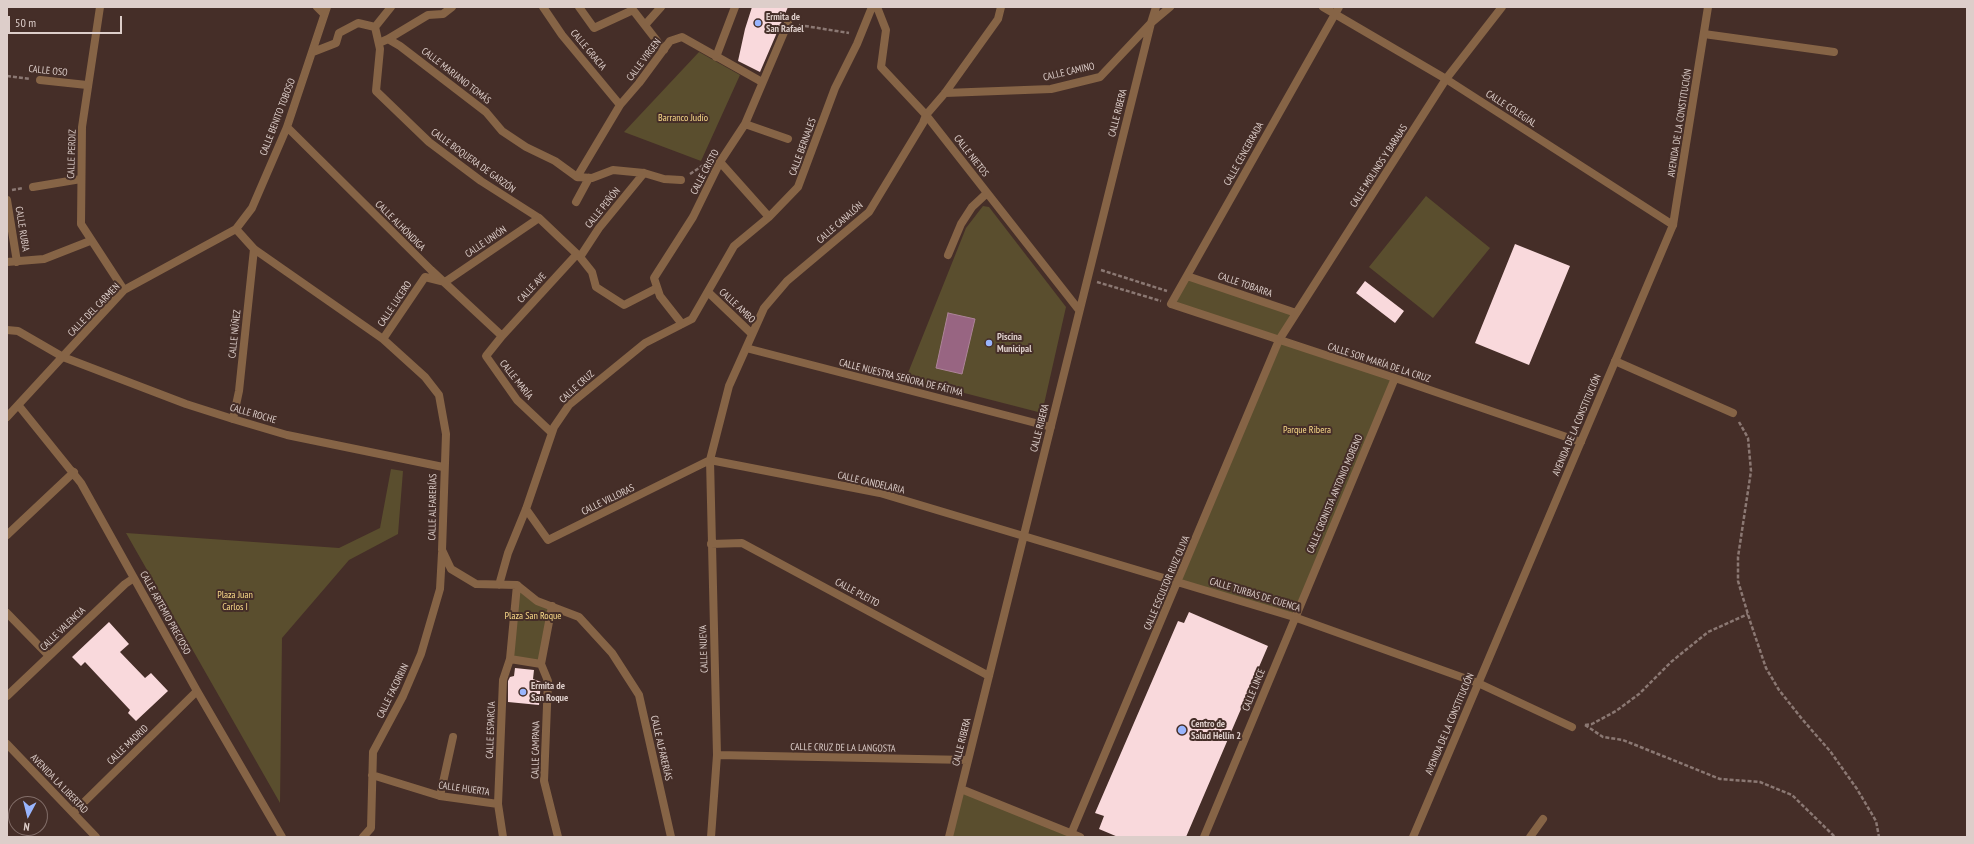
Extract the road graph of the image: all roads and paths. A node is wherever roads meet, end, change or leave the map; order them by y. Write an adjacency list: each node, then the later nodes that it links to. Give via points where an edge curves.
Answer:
1 (100, 7): 35 (street, CALLE PERDIZ)
2 (317, 7): 17 (street)
3 (391, 7): 22 (street)
4 (452, 7): 25 (street, via 443,14 428,15)
5 (543, 7): 37 (street, CALLE GRACIA, via 562,35)
6 (579, 7): 21 (street, via 594,28 633,10)
7 (661, 7): 21 (street)
8 (735, 7): 30 (street)
9 (872, 7): 24 (street, CALLE BERNALES)
10 (878, 7): 38 (street, CALLE NIETOS, via 886,30 881,68)
11 (1001, 7): 36 (street, CALLE CANALÓN, via 998,19)
12 (1156, 7): 20 (street, CALLE RIBERA)
13 (1170, 7): 20 (street, CALLE CAMINO)
14 (1323, 7): 18 (street)
15 (1502, 7): 32 (street, CALLE MOLINOS Y BARAJAS)
16 (1708, 7): 23 (street, AVENIDA DE LA CONSTITUCIÓN)
17 (325, 10): 28 (street, CALLE BENITO TOBOSO)
18 (1337, 10): 32 (street, CALLE COLEGIAL); 64 (street, CALLE CENCERRADA)
19 (788, 23): 24 (path); 34 (street, CALLE CRISTO)
20 (1151, 23): 36 (street, CALLE CAMINO, via 1100,77 1051,89); 63 (street, CALLE RIBERA)
21 (644, 25): 27 (street)
22 (375, 26): 26 (street, CALLE BOQUERA DE GARZÓN); 28 (street, via 358,23 339,33 336,43)
23 (1704, 34): 29 (street); 55 (street, AVENIDA DE LA CONSTITUCIÓN)
24 (859, 36): 53 (street, CALLE BERNALES, via 835,88 798,187)
25 (388, 39): 26 (street); 44 (street, CALLE MARIANO TOMÁS, via 486,112 502,131 526,147 555,161)
26 (379, 43): 54 (street, CALLE BOQUERA DE GARZÓN, via 376,91 429,142 481,181)
27 (664, 50): 30 (street, CALLE VIRGEN, via 670,41 682,37); 37 (street, CALLE VIRGEN)
28 (313, 52): 40 (street, CALLE BENITO TOBOSO)
29 (1834, 52)
30 (716, 57): 34 (street, CALLE VIRGEN)
31 (7, 76): 33 (path, CALLE OSO)
32 (1446, 79): 55 (street, CALLE COLEGIAL); 73 (street, CALLE MOLINOS Y BARAJAS)
33 (40, 80): 35 (street, CALLE OSO)
34 (762, 82): 39 (street, CALLE CRISTO)
35 (87, 85): 46 (street, CALLE PERDIZ, via 82,127)
36 (945, 93): 38 (street, CALLE CANALÓN)
37 (620, 105): 44 (street, CALLE VIRGEN)
38 (926, 115): 50 (street, CALLE NIETOS); 76 (street, CALLE CANALÓN, via 924,123 869,212 787,282 764,308)
39 (745, 124): 41 (street); 42 (street, CALLE CRISTO)
40 (287, 128): 56 (street, CALLE BENITO TOBOSO, via 252,208); 66 (street, CALLE ALHÓNDIGA)
41 (788, 139)
42 (720, 162): 47 (path, via 712,159); 53 (street); 67 (street, CALLE CRISTO, via 693,217 654,278)
43 (644, 173): 45 (street, via 614,170); 47 (street, via 664,179); 59 (street, CALLE PEÑÓN)
44 (577, 177): 45 (street)
45 (589, 178): 52 (street)
46 (81, 179): 48 (street); 57 (street, CALLE PERDIZ, via 81,224)
47 (681, 180)
48 (33, 187): 49 (path)
49 (7, 191)
50 (987, 192): 60 (street, via 961,224); 72 (street, CALLE NIETOS)
51 (7, 200): 62 (street, CALLE RUBIA)
52 (576, 202)
53 (769, 217): 69 (street, CALLE BERNALES, via 734,246)
54 (539, 218): 59 (street, CALLE BOQUERA DE GARZÓN); 66 (street, CALLE UNIÓN)
55 (1673, 225): 82 (street, AVENIDA DE LA CONSTITUCIÓN)
56 (236, 229): 58 (street, CALLE ALFARERÍAS); 68 (street, CALLE DEL CARMEN)
57 (90, 241): 62 (street, via 44,259); 68 (street, CALLE PERDIZ)
58 (254, 250): 78 (street, CALLE ALFARERÍAS); 87 (street, CALLE NÚÑEZ, via 239,391)
59 (578, 255): 67 (street, CALLE BOQUERA DE GARZÓN, via 592,272 596,287 624,305); 77 (street, CALLE AVE)
60 (948, 255)
61 (7, 262): 62 (street)
62 (17, 262)
63 (1090, 267): 65 (street, CALLE RIBERA); 70 (path)
64 (1187, 276): 70 (street, CALLE CENCERRADA); 73 (street, CALLE TOBARRA)
65 (1087, 279): 71 (path); 72 (street, CALLE RIBERA)
66 (445, 282): 77 (street, CALLE ALHÓNDIGA); 78 (street, CALLE LUCERO, via 425,277)
67 (657, 288): 74 (street, via 660,296)
68 (124, 290): 81 (street, CALLE DEL CARMEN)
69 (708, 292): 74 (street, CALLE CRUZ, via 692,319); 76 (street, CALLE AMBO)
70 (1177, 294): 71 (street, CALLE CENCERRADA)
71 (1171, 304): 79 (street, CALLE SOR MARÍA DE LA CRUZ)
72 (1080, 310): 88 (street, CALLE RIBERA)
73 (1296, 313): 79 (street, CALLE MOLINOS Y BARAJAS)
74 (682, 324): 89 (street, CALLE CRUZ, via 645,343 570,405)
75 (7, 330): 81 (street, CALLE ROCHE, via 18,331)
76 (752, 334): 80 (street, CALLE CANALÓN)
77 (502, 336): 89 (street, CALLE MARÍA, via 486,356 517,400)
78 (383, 339): 92 (street, CALLE ALFARERÍAS, via 425,377 439,395 446,434)
79 (1279, 340): 83 (street, CALLE SOR MARÍA DE LA CRUZ); 100 (street, CALLE ESCULTOR RUIZ OLIVA)
80 (746, 348): 88 (street, CALLE NUESTRA SEÑORA DE FÁTIMA); 91 (street, CALLE CANALÓN, via 728,386)
81 (63, 357): 84 (street, CALLE DEL CARMEN); 87 (street, CALLE ROCHE, via 186,404)
82 (1615, 361): 85 (street); 90 (street, AVENIDA DE LA CONSTITUCIÓN)
83 (1395, 378): 90 (street, CALLE SOR MARÍA DE LA CRUZ); 106 (street, CALLE CRONISTA ANTONIO MORENO)
84 (19, 406): 86 (street, CALLE DEL CARMEN); 93 (street, CALLE ARTEMIO PRECIOSO)
85 (1734, 413): 105 (path, via 1748,438 1751,471 1738,557 1738,581)
86 (7, 417)
87 (233, 419): 92 (street, CALLE ROCHE, via 288,434)
88 (1051, 427): 96 (street, CALLE RIBERA)
89 (552, 432): 94 (street, CALLE CRUZ)
90 (1580, 442): 111 (street, AVENIDA DE LA CONSTITUCIÓN)
91 (710, 460): 94 (street, CALLE VILLORAS, via 548,540); 96 (street, CALLE CANDELARIA, via 880,493); 97 (street, CALLE NUEVA)
92 (443, 467): 98 (street, CALLE ALFARERÍAS)
93 (74, 472): 95 (street); 99 (street, CALLE ARTEMIO PRECIOSO)
94 (526, 509): 101 (street, CALLE CRUZ, via 508,553)
95 (7, 535)
96 (1023, 537): 100 (street, CALLE TURBAS DE CUENCA); 110 (street, CALLE RIBERA)
97 (711, 544): 110 (street, CALLE PLEITO, via 742,543); 118 (street, CALLE NUEVA)
98 (442, 550): 101 (street, CALLE ALFARERÍAS, via 455,572 476,584); 120 (street, CALLE FACORRIN, via 440,588 421,654 403,696 373,752)
99 (134, 578): 107 (street, CALLE VALENCIA); 112 (street, CALLE ARTEMIO PRECIOSO)
100 (1178, 582): 106 (street, CALLE TURBAS DE CUENCA); 126 (street, CALLE ESCULTOR RUIZ OLIVA)
101 (499, 585): 102 (street, CALLE ALFARERÍAS)
102 (517, 585): 103 (street, CALLE ALFARERÍAS, via 537,601); 108 (street, CALLE ESPARCIA)
103 (552, 606): 109 (street); 132 (street, CALLE ALFARERÍAS, via 579,617 612,653 639,695)
104 (7, 612): 107 (street)
105 (1748, 614): 114 (path, via 1708,632 1616,712); 140 (path, via 1772,679 1857,789 1876,821)
106 (1294, 617): 111 (street, CALLE TURBAS DE CUENCA); 136 (street, CALLE LINCE)
107 (49, 656): 113 (street, CALLE VALENCIA)
108 (510, 659): 109 (street); 123 (street, CALLE ESPARCIA, via 503,680)
109 (541, 664): 131 (street, CALLE CAMPANA, via 548,681 544,781)
110 (989, 676): 119 (street, CALLE RIBERA)
111 (1478, 683): 115 (street, CALLE TURBAS DE CUENCA); 137 (street, AVENIDA DE LA CONSTITUCIÓN)
112 (197, 691): 124 (street, CALLE MADRID); 128 (street, CALLE ARTEMIO PRECIOSO)
113 (7, 696)
114 (1585, 725): 115 (path); 139 (path, via 1602,737 1623,740 1720,779 1760,782 1792,795)
115 (1572, 727)
116 (453, 737): 122 (street)
117 (7, 744): 124 (street, AVENIDA LA LIBERTAD)
118 (717, 755): 119 (street, CALLE CRUZ DE LA LANGOSTA); 133 (street, CALLE NUEVA)
119 (968, 760): 121 (street, CALLE RIBERA)
120 (372, 775): 122 (street, CALLE HUERTA); 129 (street, CALLE FACORRIN, via 372,828)
121 (961, 789): 126 (street); 134 (street, CALLE RIBERA)
122 (440, 796): 123 (street, CALLE HUERTA)
123 (498, 804): 130 (street, CALLE HUERTA)
124 (73, 813): 127 (street, AVENIDA LA LIBERTAD)
125 (1543, 819): 138 (street)
126 (1071, 834): 135 (street)
127 (96, 837)
128 (282, 837)
129 (363, 837)
130 (503, 837)
131 (558, 837)
132 (671, 837)
133 (711, 837)
134 (949, 837)
135 (1080, 837)
136 (1204, 837)
137 (1413, 837)
138 (1530, 837)
139 (1835, 837)
140 (1878, 837)

